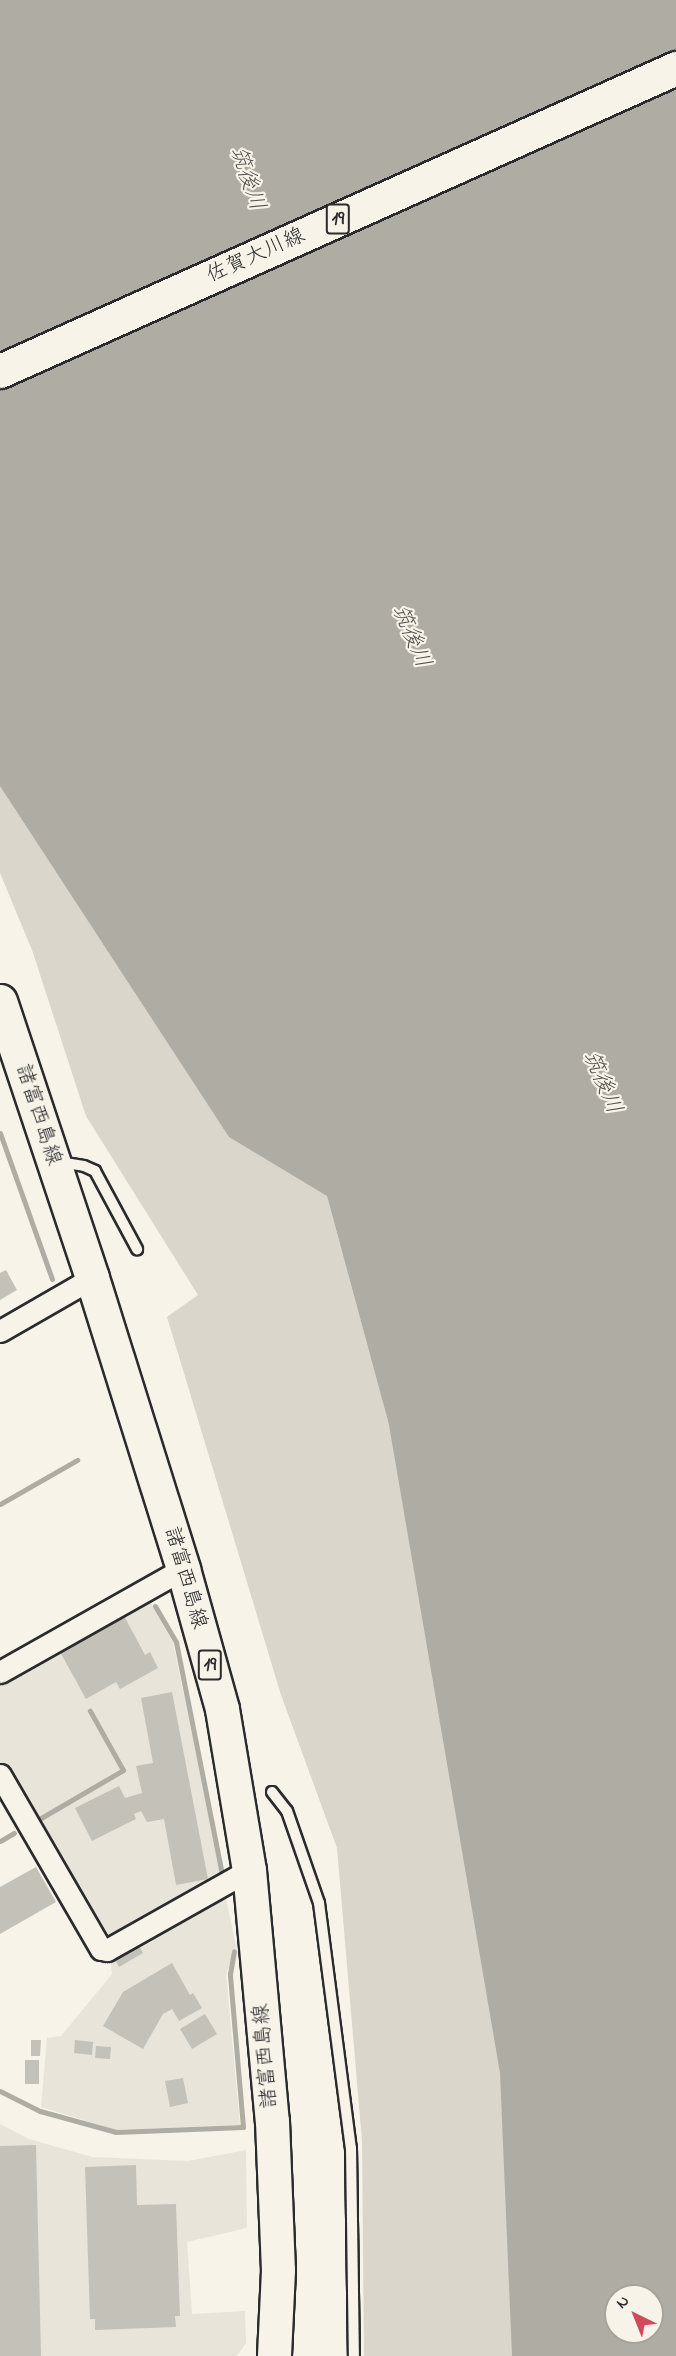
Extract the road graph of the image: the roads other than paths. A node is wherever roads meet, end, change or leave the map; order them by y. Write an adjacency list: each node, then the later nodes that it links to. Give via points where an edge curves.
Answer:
1 (676, 68): 2 (main road, 佐賀大川線 / 19)
2 (0, 371)
3 (0, 1001): 4 (main road, 諸富西島線 / 19)
4 (53, 1162): 5 (lane, via 95,1171); 6 (main road, 諸富西島線 / 19)
5 (137, 1249)
6 (92, 1278): 7 (street); 8 (main road, 諸富西島線 / 19)
7 (0, 1331)
8 (183, 1569): 9 (street); 12 (main road, 諸富西島線 / 19, via 222,1709)
9 (0, 1672)
10 (0, 1775): 12 (street, via 102,1949 107,1950)
11 (272, 1792): 14 (lane, via 287,1811 319,1903 351,2148)
12 (249, 1870): 13 (main road, 諸富西島線 / 19, via 272,2121 278,2270)
13 (274, 2356)
14 (354, 2356)

